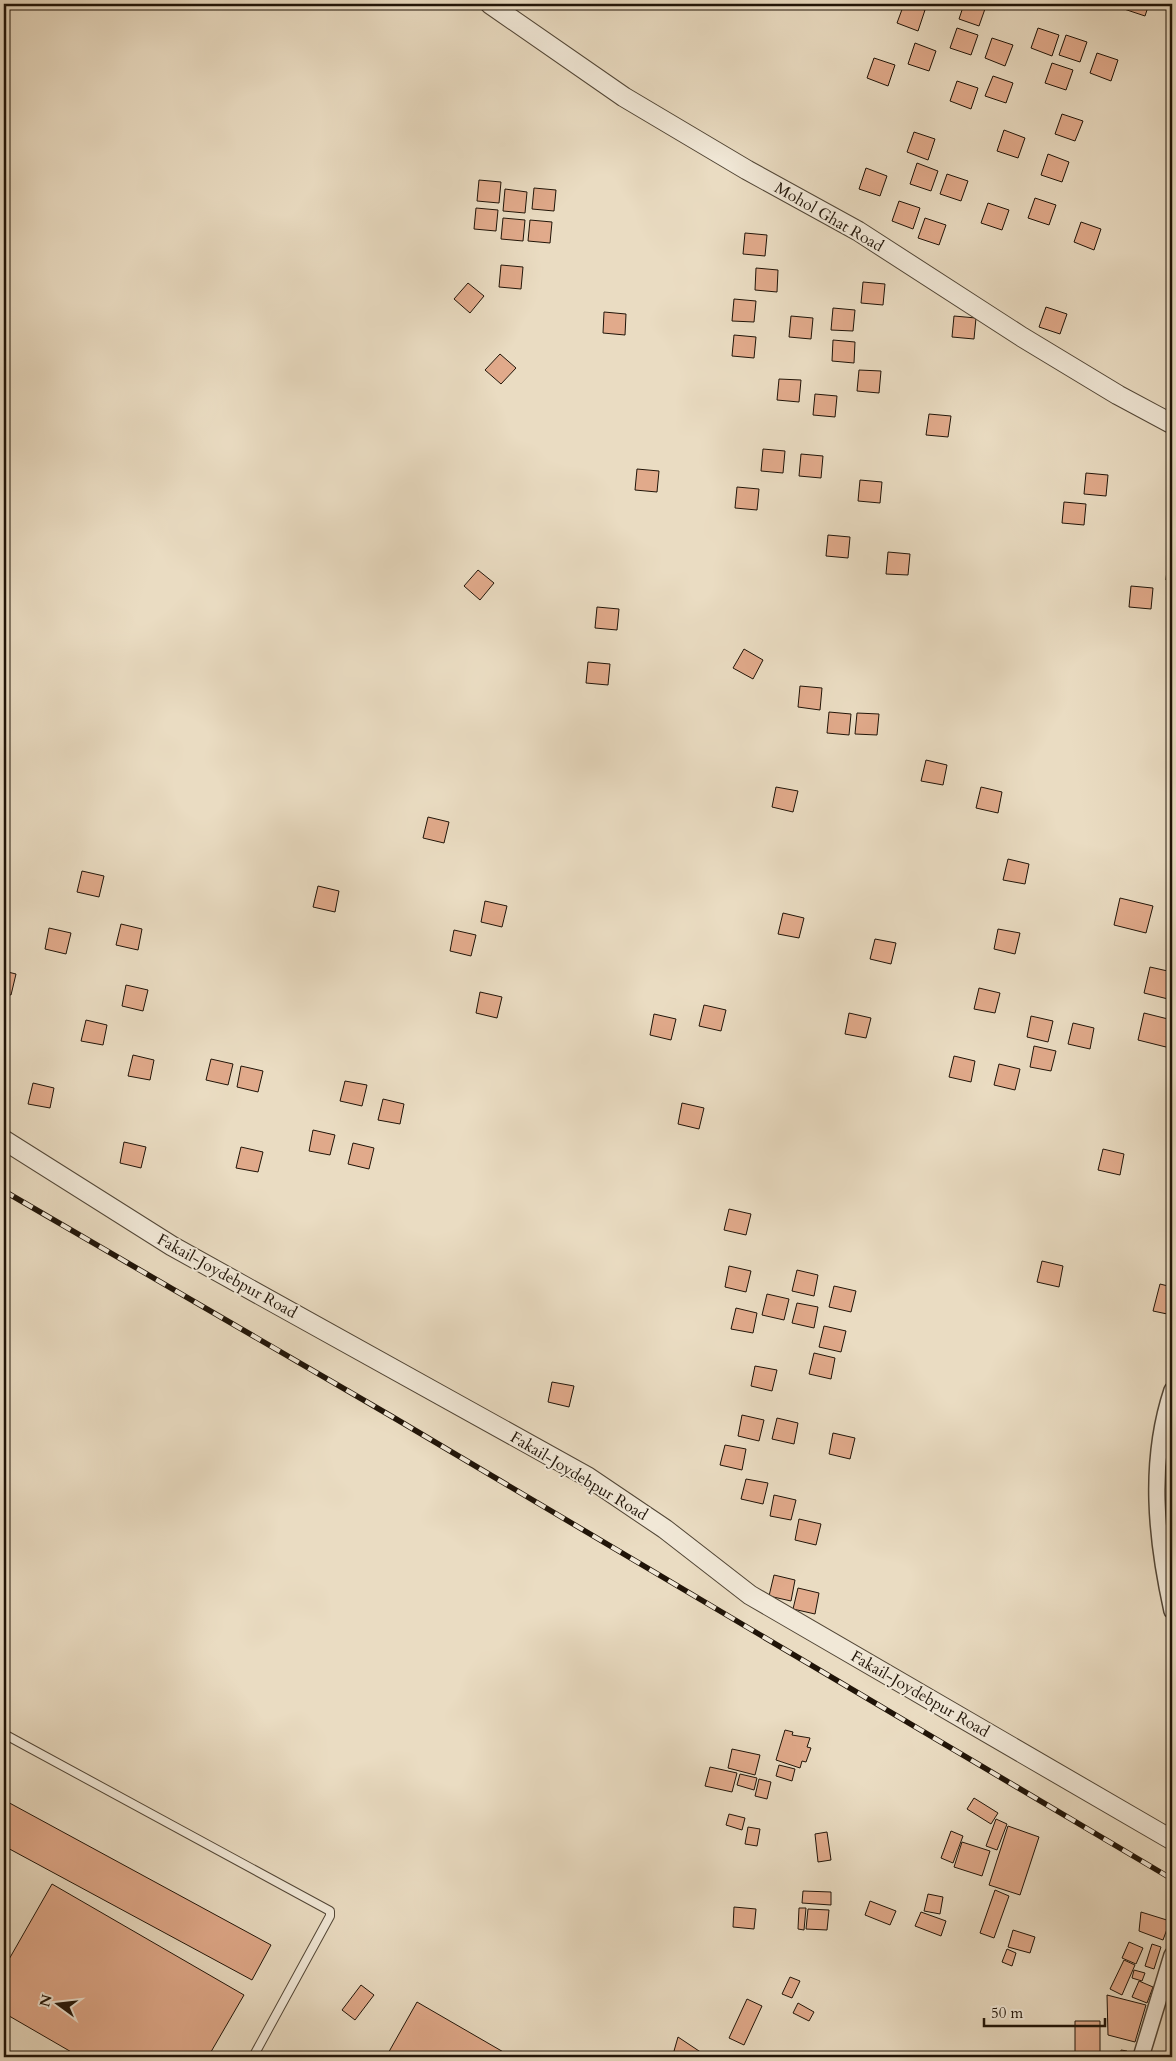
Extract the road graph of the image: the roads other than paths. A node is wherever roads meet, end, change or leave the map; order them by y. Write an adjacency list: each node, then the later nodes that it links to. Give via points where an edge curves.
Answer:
1 (490, 4): 2 (street, Mohol Ghat Road, via 624,97 858,231 1022,337)
2 (1172, 424)
3 (4, 1140): 7 (street, Fakail-Joydebpur Road, via 172,1246 588,1477 665,1529 750,1595)
4 (1172, 1390): 5 (street, via 1160,1444 1156,1508 1161,1560)
5 (1172, 1611)
6 (4, 1734): 9 (lane, via 330,1911)
7 (1172, 1840)
8 (1172, 1955): 10 (street)
9 (253, 2057)
10 (1141, 2057)

